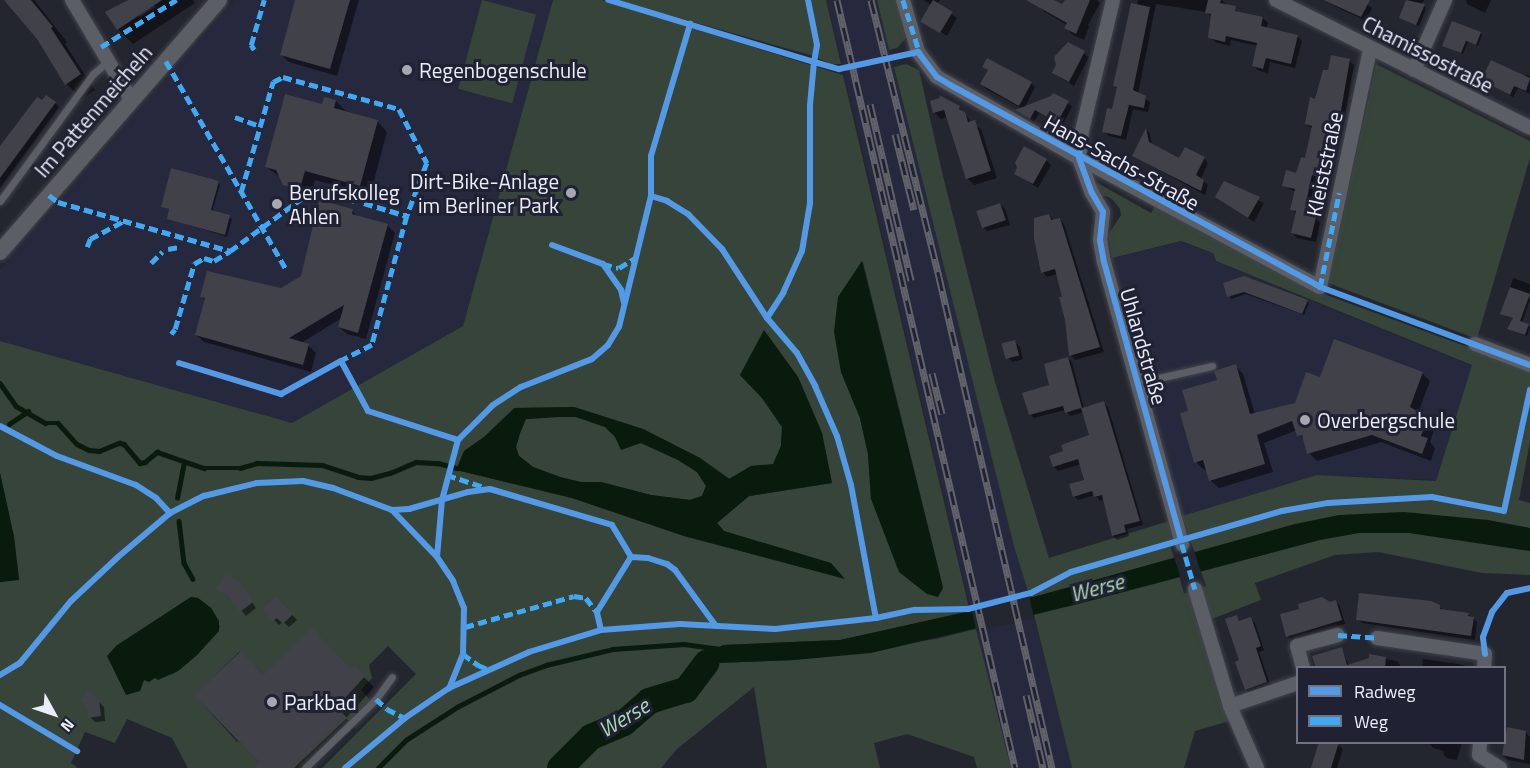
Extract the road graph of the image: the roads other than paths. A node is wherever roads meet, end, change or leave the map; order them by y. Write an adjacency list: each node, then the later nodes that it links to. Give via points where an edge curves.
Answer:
1 (72, 0): 8 (street)
2 (903, 0): 12 (street, Hans-Sachs-Straße, via 918,52 937,77)
3 (1113, 0): 12 (street, Uhlandstraße)
4 (1276, 0): 7 (street, Chamissostraße)
5 (1445, 0): 9 (street)
6 (210, 4): 10 (street, Im Pattenmeicheln)
7 (1370, 49): 9 (street, Chamissostraße); 15 (street, Kleiststraße)
8 (109, 60): 10 (street); 13 (lane, Im Pattenmeicheln, via 86,83)
9 (1414, 70): 11 (street, Chamissostraße)
10 (132, 101): 14 (street, Im Pattenmeicheln)
11 (1530, 128)
12 (1079, 158): 15 (street, Hans-Sachs-Straße); 19 (street, Uhlandstraße, via 1103,212 1100,240 1104,262)
13 (0, 201)
14 (0, 252)
15 (1320, 287)
16 (1475, 344): 17 (street)
17 (1530, 365)
18 (1212, 366): 19 (lane)
19 (1137, 383): 20 (street, Uhlandstraße)
20 (1182, 544)
21 (1195, 589): 28 (street)
22 (1338, 635): 24 (street, via 1297,646)
23 (1377, 638): 25 (street, via 1485,654)
24 (1302, 666)
25 (1484, 666)
26 (392, 677): 30 (lane, via 376,699)
27 (1296, 684): 28 (street)
28 (1230, 706): 31 (street)
29 (1480, 744): 32 (street, via 1479,755)
30 (305, 768)
31 (1257, 768)
32 (1500, 768)

